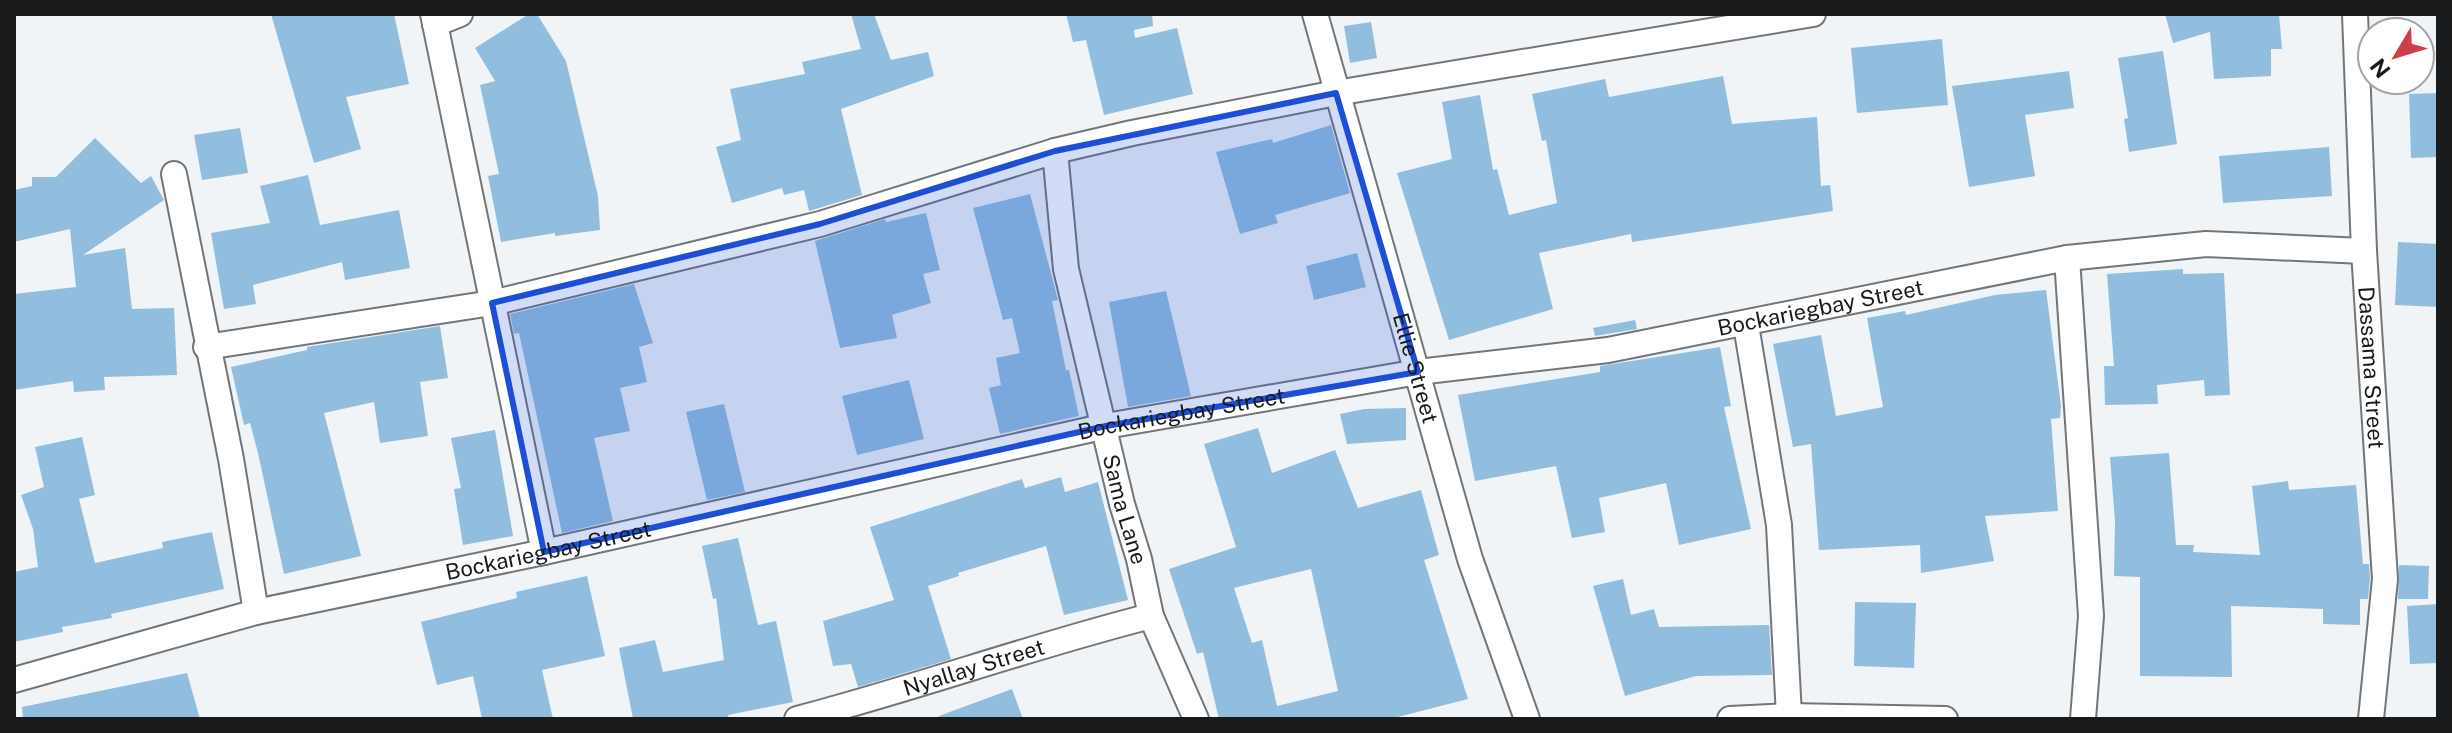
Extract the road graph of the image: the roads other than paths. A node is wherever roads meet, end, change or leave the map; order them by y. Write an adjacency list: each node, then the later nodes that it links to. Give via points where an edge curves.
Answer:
1 (460, 14): 5 (street)
2 (1315, 14): 6 (street, Ellie Street)
3 (1813, 14): 6 (street)
4 (2355, 14): 9 (street, Dassama Street)
5 (434, 19): 11 (street)
6 (1336, 93): 7 (street); 14 (street, Ellie Street)
7 (1055, 151): 11 (street, via 820,224); 15 (street, Sama Lane, via 1066,269)
8 (174, 174): 13 (street)
9 (2364, 251): 10 (street, Bockariegbay Street, via 2206,244); 27 (street, Dassama Street, via 2385,579)
10 (2067, 258): 12 (street, Bockariegbay Street); 26 (street, via 2091,616)
11 (492, 303): 13 (street); 16 (street)
12 (1746, 325): 14 (street, Bockariegbay Street, via 1608,350); 20 (street, via 1779,525)
13 (206, 347): 17 (street)
14 (1418, 372): 15 (street, Bockariegbay Street); 23 (street, Ellie Street, via 1470,559)
15 (1106, 426): 16 (street, Bockariegbay Street); 18 (street, Sama Lane)
16 (544, 552): 17 (street, Bockariegbay Street)
17 (256, 612): 19 (street, Bockariegbay Street)
18 (1151, 616): 21 (street, Nyallay Street); 22 (street, Sama Lane)
19 (14, 680)
20 (1789, 716): 24 (street); 25 (street)
21 (797, 719)
22 (1196, 719)
23 (1527, 719)
24 (1730, 719)
25 (1945, 719)
26 (2083, 719)
27 (2371, 719)

